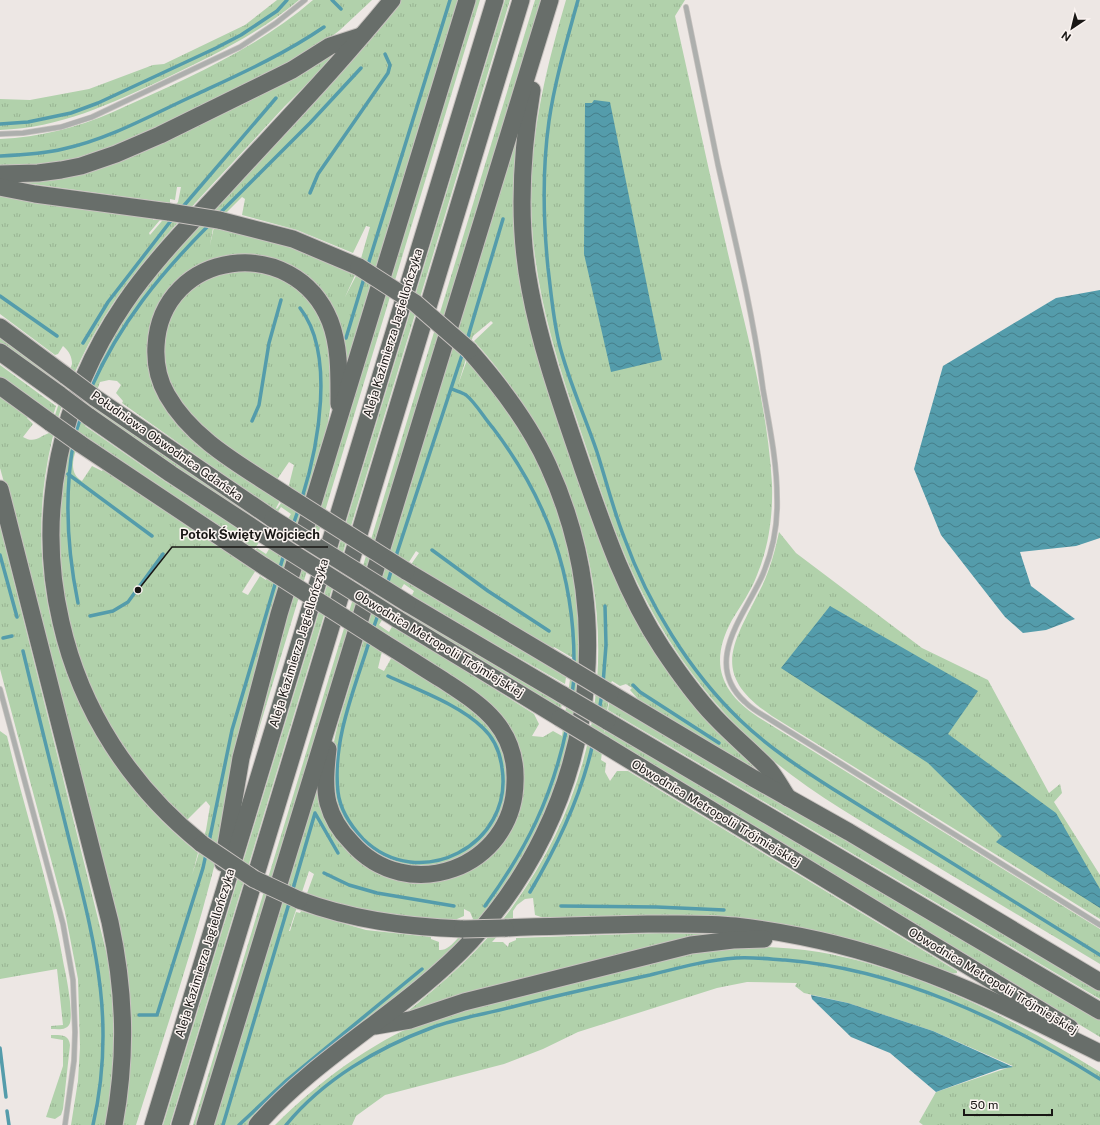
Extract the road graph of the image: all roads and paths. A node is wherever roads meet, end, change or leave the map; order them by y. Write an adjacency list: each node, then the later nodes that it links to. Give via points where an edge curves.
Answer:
1 (305, 0): 10 (lane, via 240,47 92,117 61,127)
2 (392, 0): 9 (highway)
3 (467, 0): 16 (highway)
4 (494, 0): 24 (highway, Aleja Kazimierza Jagiellończyka)
5 (521, 0): 34 (highway)
6 (550, 0): 8 (highway)
7 (686, 7): 23 (lane, via 756,334 778,495 776,523 767,561 734,629 726,652 727,673 732,687 744,702 766,718)
8 (543, 24): 21 (highway); 22 (highway, via 524,145 522,228 534,312 558,394 609,542 627,584 654,635 692,690 726,729 767,767)
9 (361, 36): 11 (highway, via 330,46 279,76 116,154 61,170); 25 (highway, bridge, via 170,246 125,302 103,337 68,416 58,458 51,515 53,578 64,635 78,679 101,726 129,769 160,806 202,844 254,879 330,911 386,923 463,929 691,924 735,926)
10 (0, 134)
11 (0, 174)
12 (0, 187): 28 (highway, bridge, via 219,220 293,239 359,267 416,303 469,350 499,384 548,464 572,528 583,576 588,631 586,690 570,770 555,813 535,854 515,886 470,943)
13 (0, 327): 18 (highway, Południowa Obwodnica Gdańska, bridge, via 94,397)
14 (0, 352): 19 (highway, Południowa Obwodnica Gdańska, bridge, via 170,474)
15 (0, 386): 21 (highway, bridge, via 79,443 264,567 482,707 505,736 516,766 515,795 508,819 496,839 476,858 455,869 426,876 388,869 358,851 341,831 328,804 325,773)
16 (339, 417): 22 (highway, bridge, via 338,356 330,321 314,295 285,271 255,262 231,262 205,271 191,280 162,315 155,351 158,372 167,395 184,419 212,445 406,571); 24 (highway, via 279,614 241,758)
17 (0, 489): 32 (highway, via 119,966 124,1044 121,1090)
18 (338, 560): 27 (highway, Obwodnica Metropolii Trójmiejskiej, bridge)
19 (332, 579): 29 (highway, Obwodnica Metropolii Trójmiejskiej, bridge)
20 (0, 689): 31 (lane, via 63,924 73,980 74,1061)
21 (332, 716): 35 (highway, via 309,781)
22 (788, 798): 26 (highway)
23 (1100, 925)
24 (211, 934): 33 (highway, Aleja Kazimierza Jagiellończyka)
25 (809, 940): 28 (highway, via 733,940 692,945 464,1002 410,1020); 30 (highway, via 840,946 910,967 992,1001)
26 (1100, 982)
27 (1100, 1011)
28 (373, 1026): 36 (highway, via 304,1081)
29 (1100, 1046)
30 (1100, 1053)
31 (65, 1125)
32 (114, 1125)
33 (153, 1125)
34 (180, 1125)
35 (205, 1125)
36 (258, 1125)

